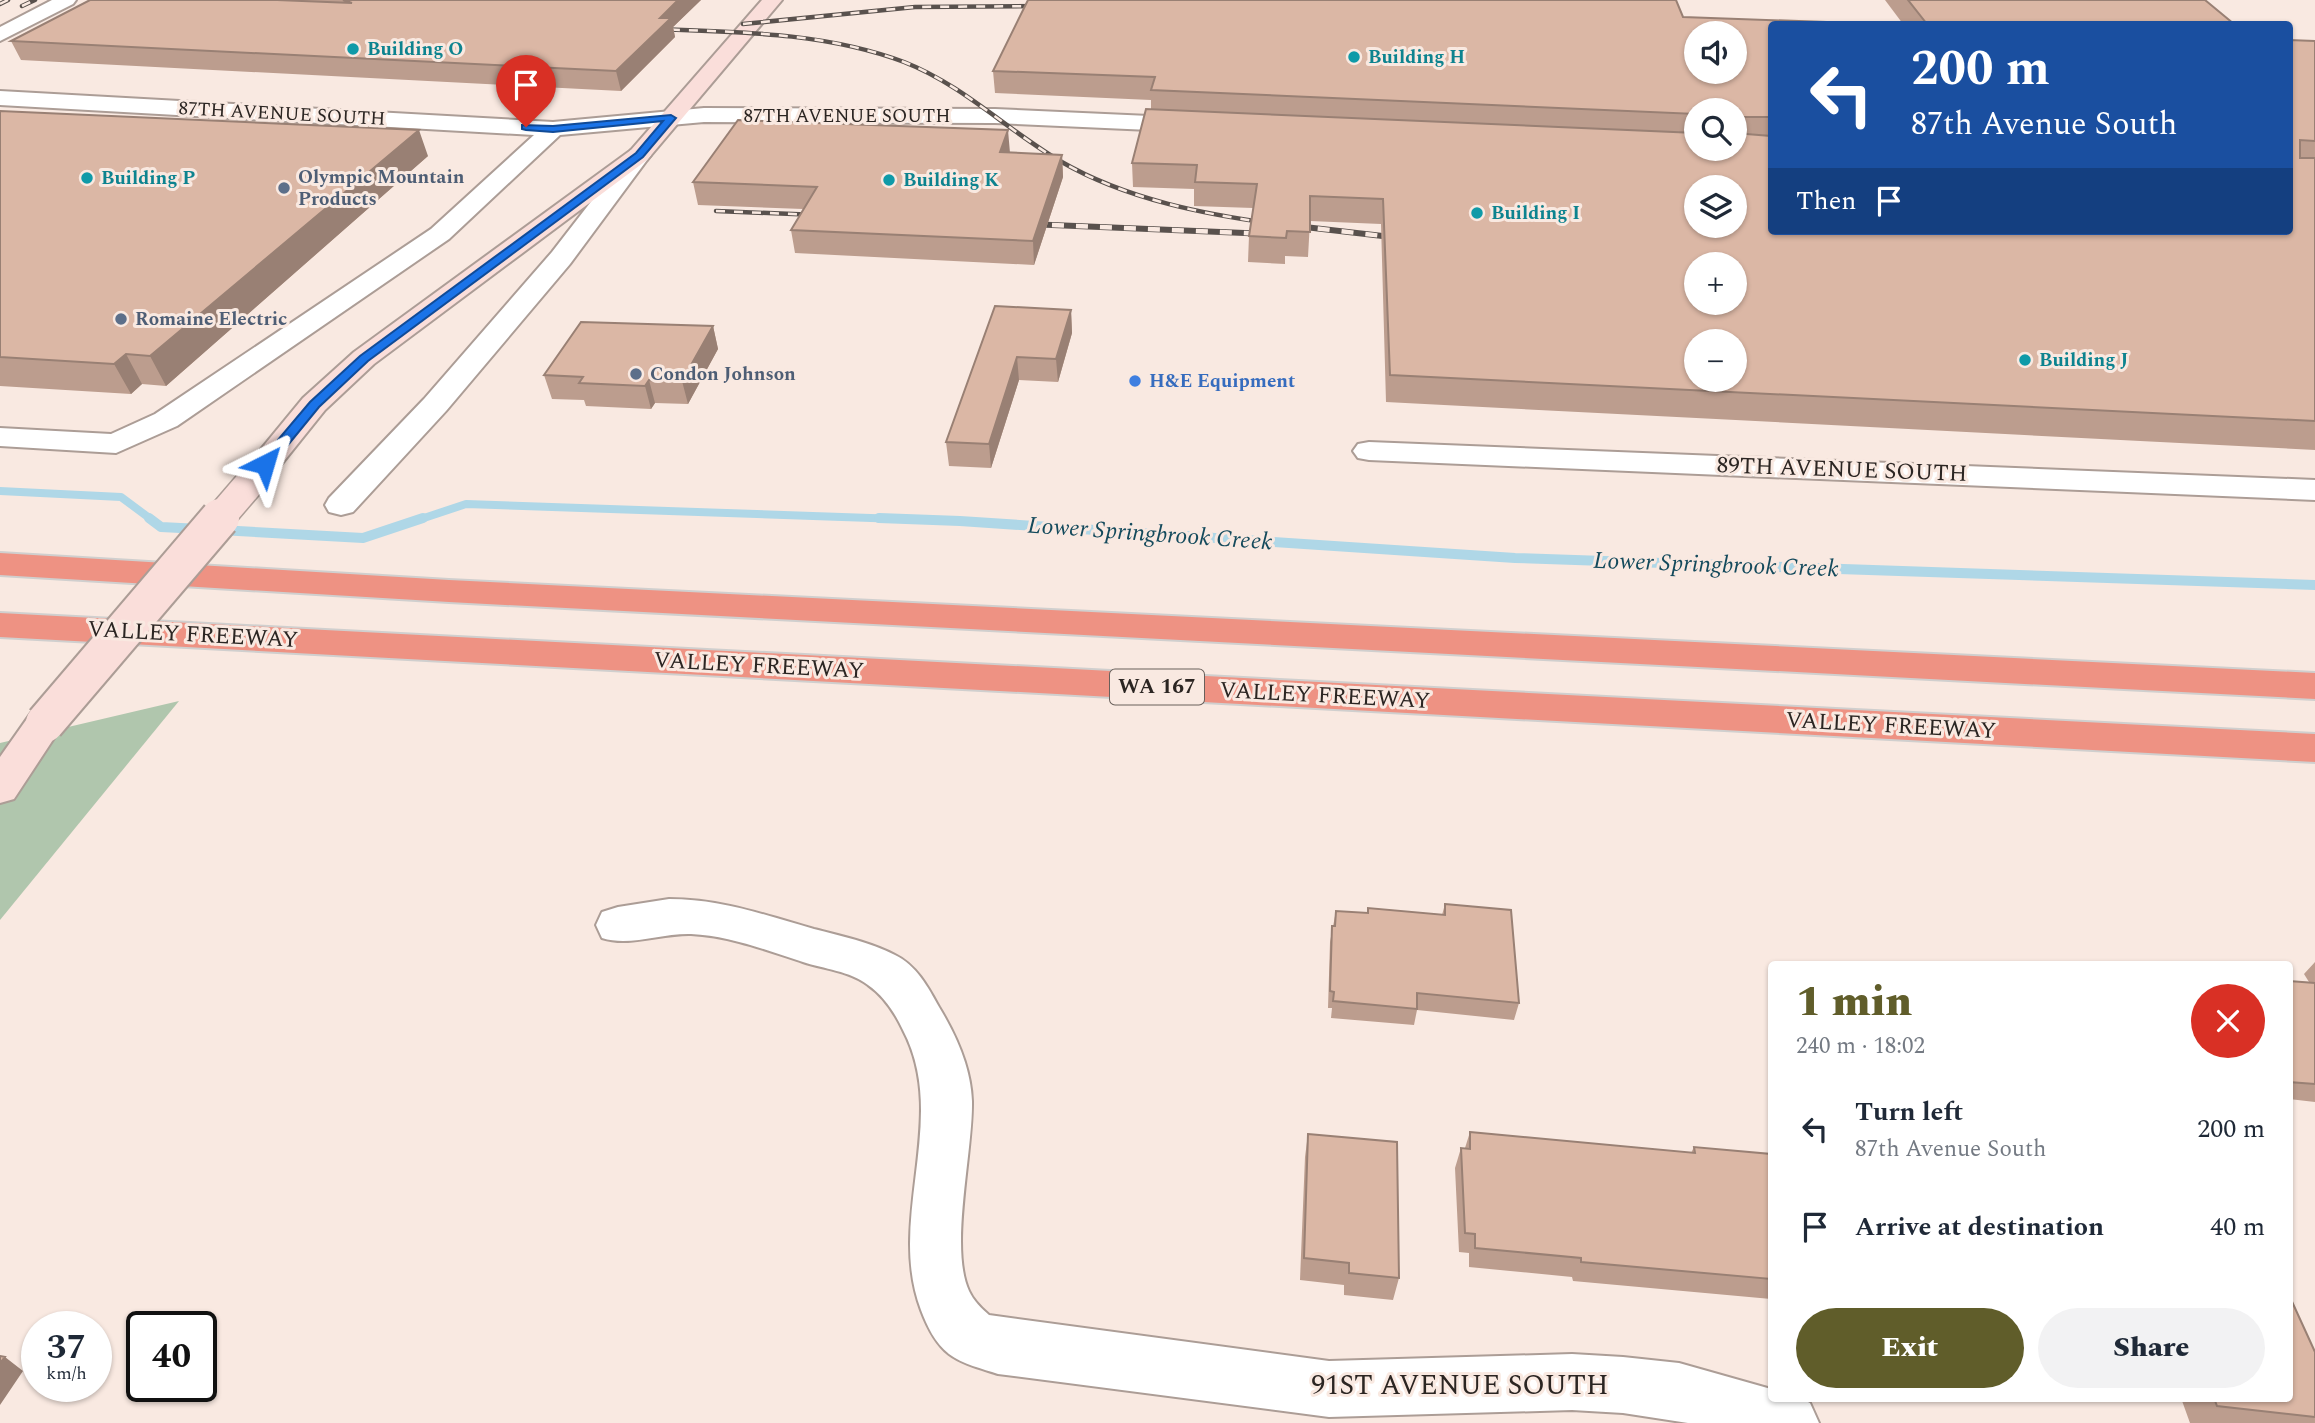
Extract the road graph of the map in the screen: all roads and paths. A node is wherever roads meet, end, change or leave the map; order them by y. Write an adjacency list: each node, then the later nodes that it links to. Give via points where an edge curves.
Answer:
1 (66, 0): 3 (street)
2 (772, 0): 5 (street)
3 (0, 35)
4 (0, 98): 7 (street, 87TH AVENUE SOUTH)
5 (671, 118): 6 (street, 87TH AVENUE SOUTH, via 995,116); 7 (street, 87TH AVENUE SOUTH); 8 (street)
6 (1213, 126)
7 (553, 129): 9 (street, via 440,234 166,420 116,444)
8 (639, 155): 12 (street, via 561,258 435,405); 19 (street, bridge, via 364,358 314,404 45,723)
9 (0, 437)
10 (1369, 451): 11 (street, 89TH AVENUE SOUTH)
11 (2315, 490)
12 (341, 505)
13 (0, 557): 15 (highway)
14 (0, 564): 15 (highway)
15 (58, 566): 17 (highway, via 449,591)
16 (0, 625): 18 (highway, VALLEY FREEWAY / WA 167)
17 (2315, 686)
18 (2315, 748)
19 (0, 788)
20 (618, 925): 21 (street, 91ST AVENUE SOUTH, via 650,917 696,915 739,922 881,969 912,1000 938,1048 947,1099 935,1209 941,1297 970,1336 998,1346 1329,1389 1572,1382 1623,1385 1679,1392)
21 (1790, 1423)

